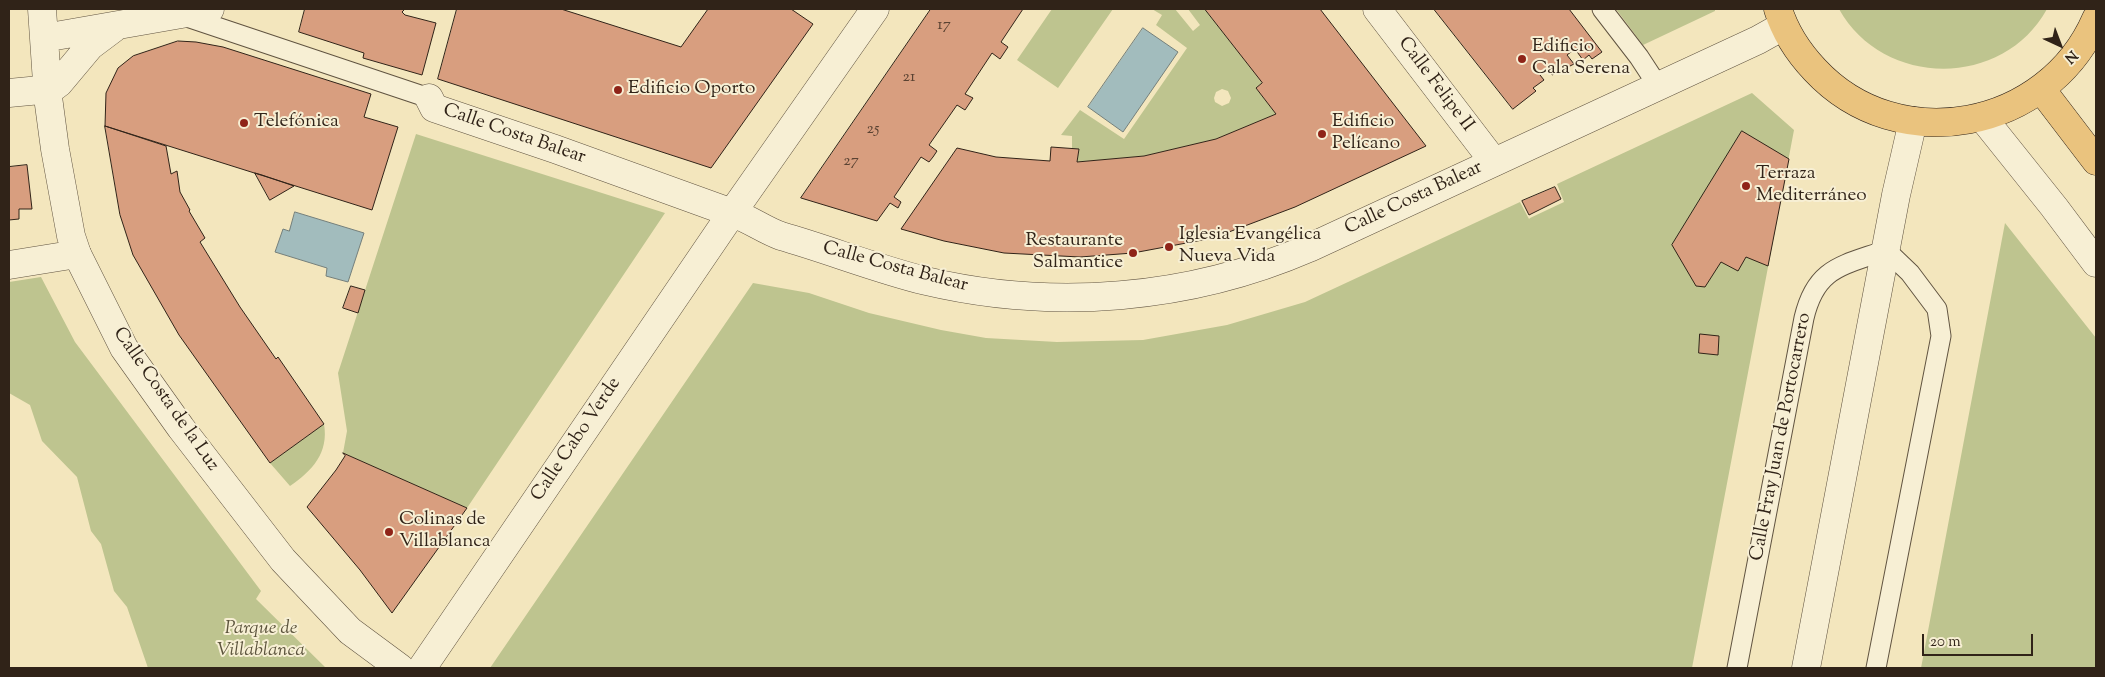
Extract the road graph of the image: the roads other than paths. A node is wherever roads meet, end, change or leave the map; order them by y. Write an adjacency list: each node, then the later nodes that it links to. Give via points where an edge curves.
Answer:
1 (42, 9): 11 (street, Calle Costa de la Luz)
2 (100, 9): 9 (street)
3 (210, 9): 7 (street)
4 (875, 9): 21 (street, Calle Cabo Verde)
5 (1377, 9): 20 (street, Calle Felipe II)
6 (1602, 9): 12 (lane)
7 (177, 14): 9 (street); 16 (lane, Calle Costa Balear)
8 (1780, 17): 12 (street, Calle Costa Balear, via 1758,40); 18 (main road, via 1802,56 1826,82 1856,102 1889,116)
9 (122, 24): 11 (street); 14 (street, via 96,40 59,83)
10 (2094, 35): 13 (main road, via 2068,67)
11 (44, 38): 14 (street, Calle Costa de la Luz)
12 (1658, 86): 20 (street, Calle Costa Balear)
13 (2041, 89): 17 (main road, via 2013,106); 19 (main road)
14 (48, 90): 15 (street); 23 (street, Calle Costa de la Luz, via 67,218)
15 (9, 93)
16 (430, 98): 21 (street, Calle Costa Balear, via 434,108)
17 (1982, 117): 18 (main road, via 1960,122); 24 (street)
18 (1914, 121): 22 (street)
19 (2096, 161)
20 (1494, 162): 21 (street, Calle Costa Balear, via 1330,239 1273,262 1184,287 1112,296 1021,296 926,281 781,236)
21 (732, 213): 27 (street, Calle Cabo Verde)
22 (1886, 250): 28 (lane, Calle Fray Juan de Portocarrero, via 1830,271 1810,296); 29 (street); 30 (lane, via 1910,273 1937,309 1941,336)
23 (77, 254): 25 (street); 26 (street, Calle Costa de la Luz, via 124,348 180,428 256,526 283,560 350,631)
24 (2096, 263)
25 (9, 265)
26 (400, 668)
27 (422, 668)
28 (1736, 668)
29 (1806, 668)
30 (1876, 668)

